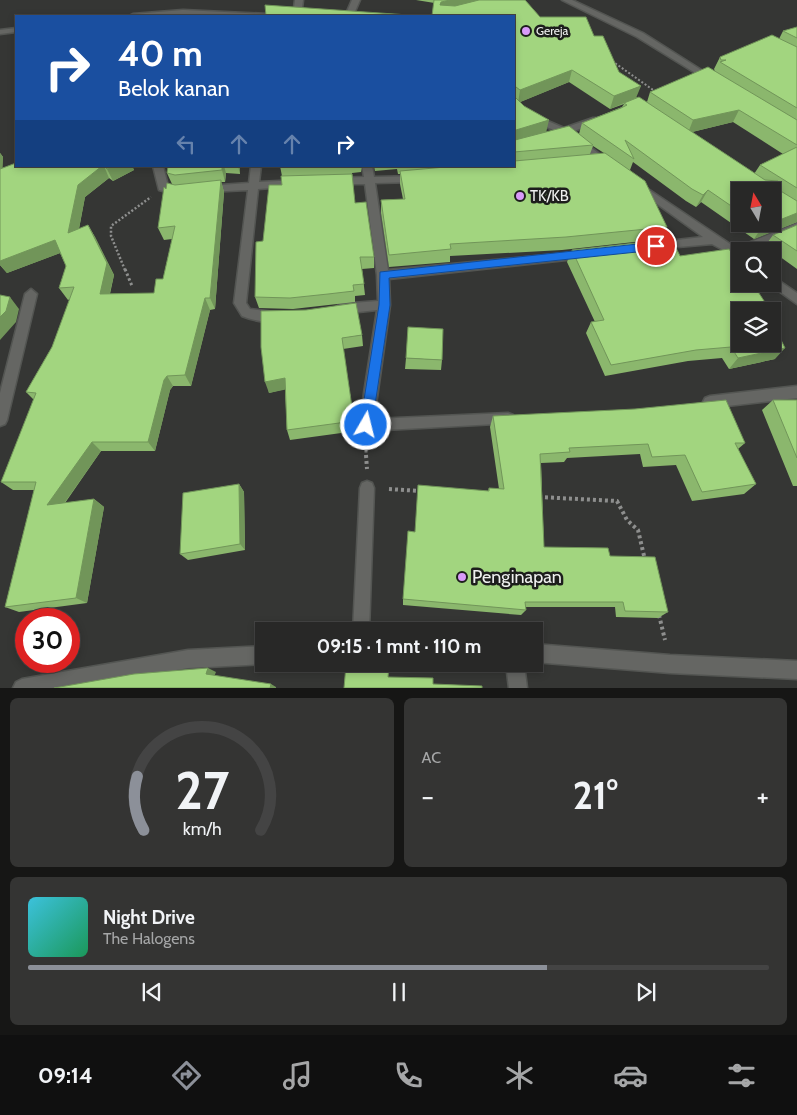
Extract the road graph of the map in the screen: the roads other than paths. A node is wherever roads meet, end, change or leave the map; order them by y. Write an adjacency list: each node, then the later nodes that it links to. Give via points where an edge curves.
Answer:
1 (299, 0): 6 (street)
2 (356, 0): 7 (street)
3 (566, 0): 10 (street, via 640,35 697,75)
4 (146, 15): 5 (street, via 183,12)
5 (247, 15)
6 (297, 15)
7 (349, 15)
8 (15, 30): 9 (street)
9 (0, 32)
10 (718, 83)
11 (515, 106): 13 (street)
12 (515, 114): 13 (street)
13 (526, 115): 15 (street)
14 (606, 116): 15 (street)
15 (566, 132): 16 (street); 17 (street)
16 (548, 137)
17 (603, 161): 18 (street); 26 (street)
18 (584, 163)
19 (158, 167): 24 (street, via 163,188 180,192)
20 (256, 167): 24 (street)
21 (367, 167): 23 (street)
22 (426, 176): 23 (street, via 410,180)
23 (370, 180): 24 (street); 31 (street)
24 (255, 184): 37 (street, via 246,233 240,303 246,313 267,317)
25 (797, 227): 27 (street)
26 (714, 240): 28 (street); 29 (street)
27 (763, 242)
28 (646, 247)
29 (731, 249)
30 (598, 252): 31 (street)
31 (383, 275): 35 (street)
32 (781, 287): 34 (street)
33 (31, 294): 41 (street)
34 (797, 299)
35 (384, 305): 36 (street); 40 (street, via 366,425)
36 (326, 311)
37 (286, 315)
38 (797, 392): 39 (street)
39 (693, 404)
40 (524, 418)
41 (0, 420)
42 (367, 488): 43 (street)
43 (361, 622)
44 (543, 653): 46 (street, via 670,664)
45 (255, 655): 48 (street, via 188,659)
46 (797, 670)
47 (516, 672): 49 (street)
48 (22, 688)
49 (518, 688)

